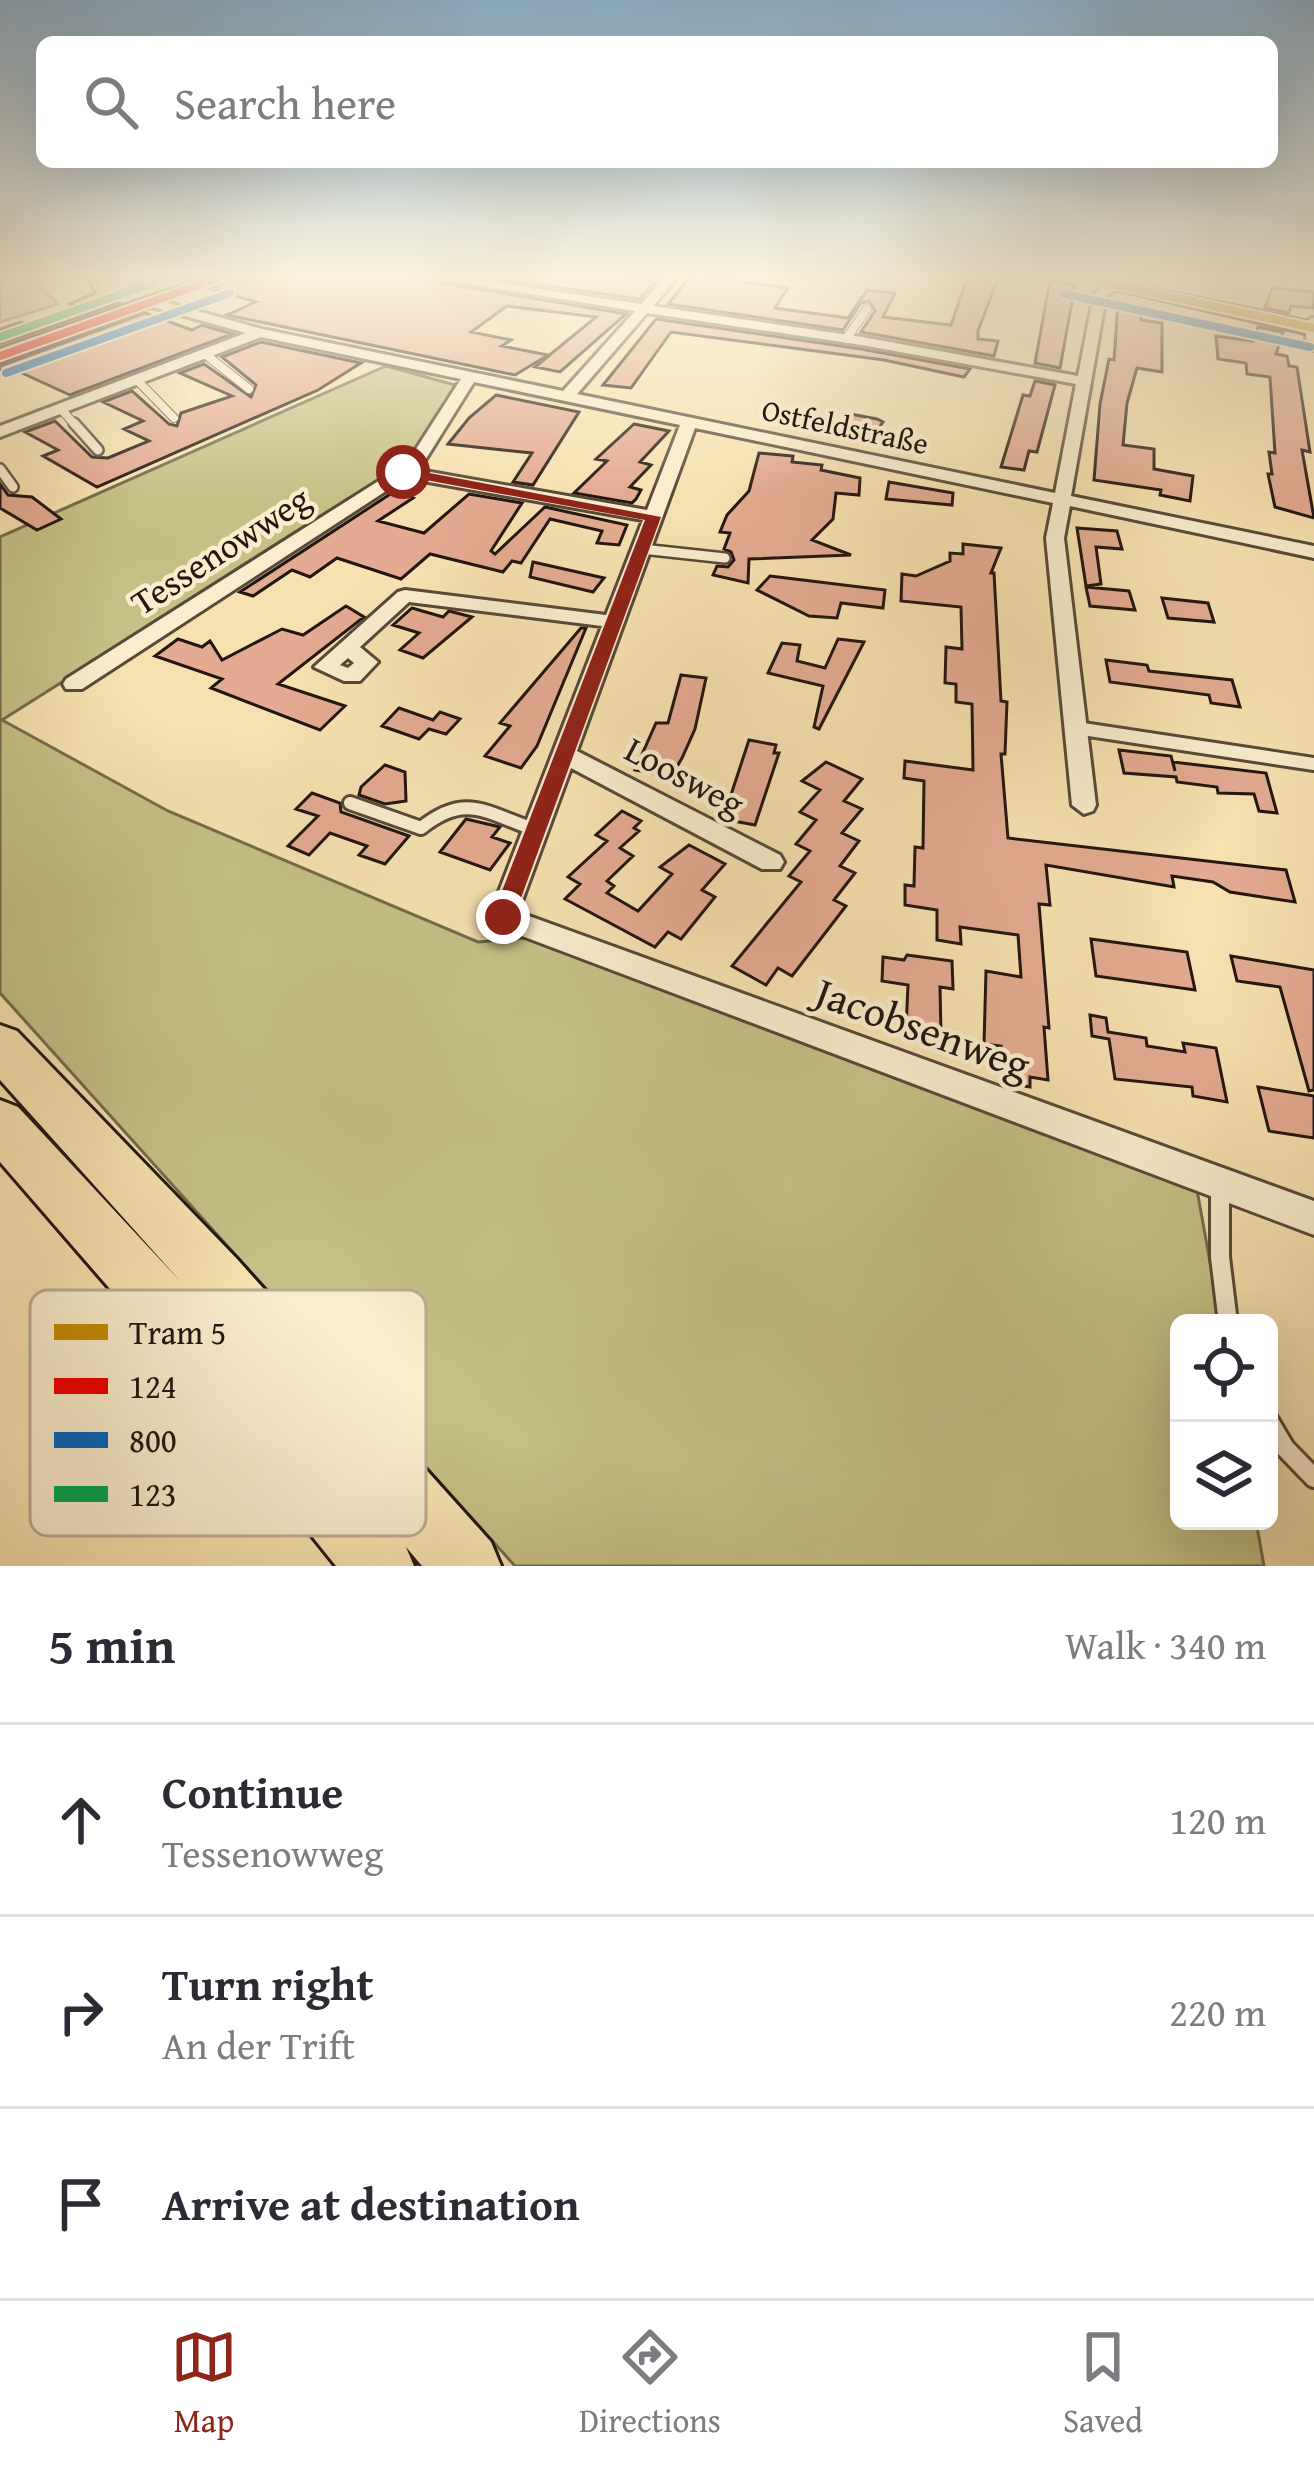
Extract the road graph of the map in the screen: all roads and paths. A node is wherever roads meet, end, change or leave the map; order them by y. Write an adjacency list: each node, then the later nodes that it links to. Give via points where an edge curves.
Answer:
1 (220, 349): 6 (street)
2 (339, 349): 7 (street, Ostfeldstraße)
3 (608, 349): 11 (street)
4 (907, 349): 9 (street)
5 (1089, 349): 9 (street)
6 (205, 355): 8 (street); 10 (lane)
7 (470, 376): 11 (street, Ostfeldstraße); 18 (street, Tessenowweg)
8 (137, 380): 12 (street); 13 (lane)
9 (1082, 381): 20 (street)
10 (249, 389)
11 (566, 397): 14 (street, Ostfeldstraße)
12 (61, 409): 15 (street); 16 (lane)
13 (174, 418)
14 (688, 422): 20 (street, Ostfeldstraße); 21 (street)
15 (0, 432)
16 (98, 450)
17 (0, 469): 19 (lane)
18 (403, 472): 21 (street); 27 (street, Tessenowweg)
19 (13, 487)
20 (1060, 500): 23 (street, Ostfeldstraße); 28 (street, via 1054,538)
21 (654, 517): 22 (street)
22 (642, 548): 24 (lane); 25 (street)
23 (1314, 552)
24 (725, 558)
25 (615, 622): 26 (street, via 405,596); 29 (street)
26 (346, 647)
27 (74, 684)
28 (1076, 728): 30 (lane); 32 (street)
29 (566, 755): 33 (street); 34 (street, Loosweg)
30 (1314, 764)
31 (350, 803): 33 (lane, via 421,828 460,805)
32 (1084, 805)
33 (537, 830): 37 (street, Jacobsenweg, via 503,917)
34 (771, 862)
35 (0, 1046): 40 (highway)
36 (0, 1124): 39 (highway)
37 (1220, 1183): 38 (street, Jacobsenweg); 41 (lane)
38 (1314, 1218)
39 (186, 1290)
40 (189, 1290)
41 (1227, 1314)
42 (1270, 1422): 43 (lane)
43 (1314, 1478)
44 (426, 1529): 47 (highway)
45 (362, 1536): 46 (highway)
46 (380, 1566)
47 (467, 1566)

